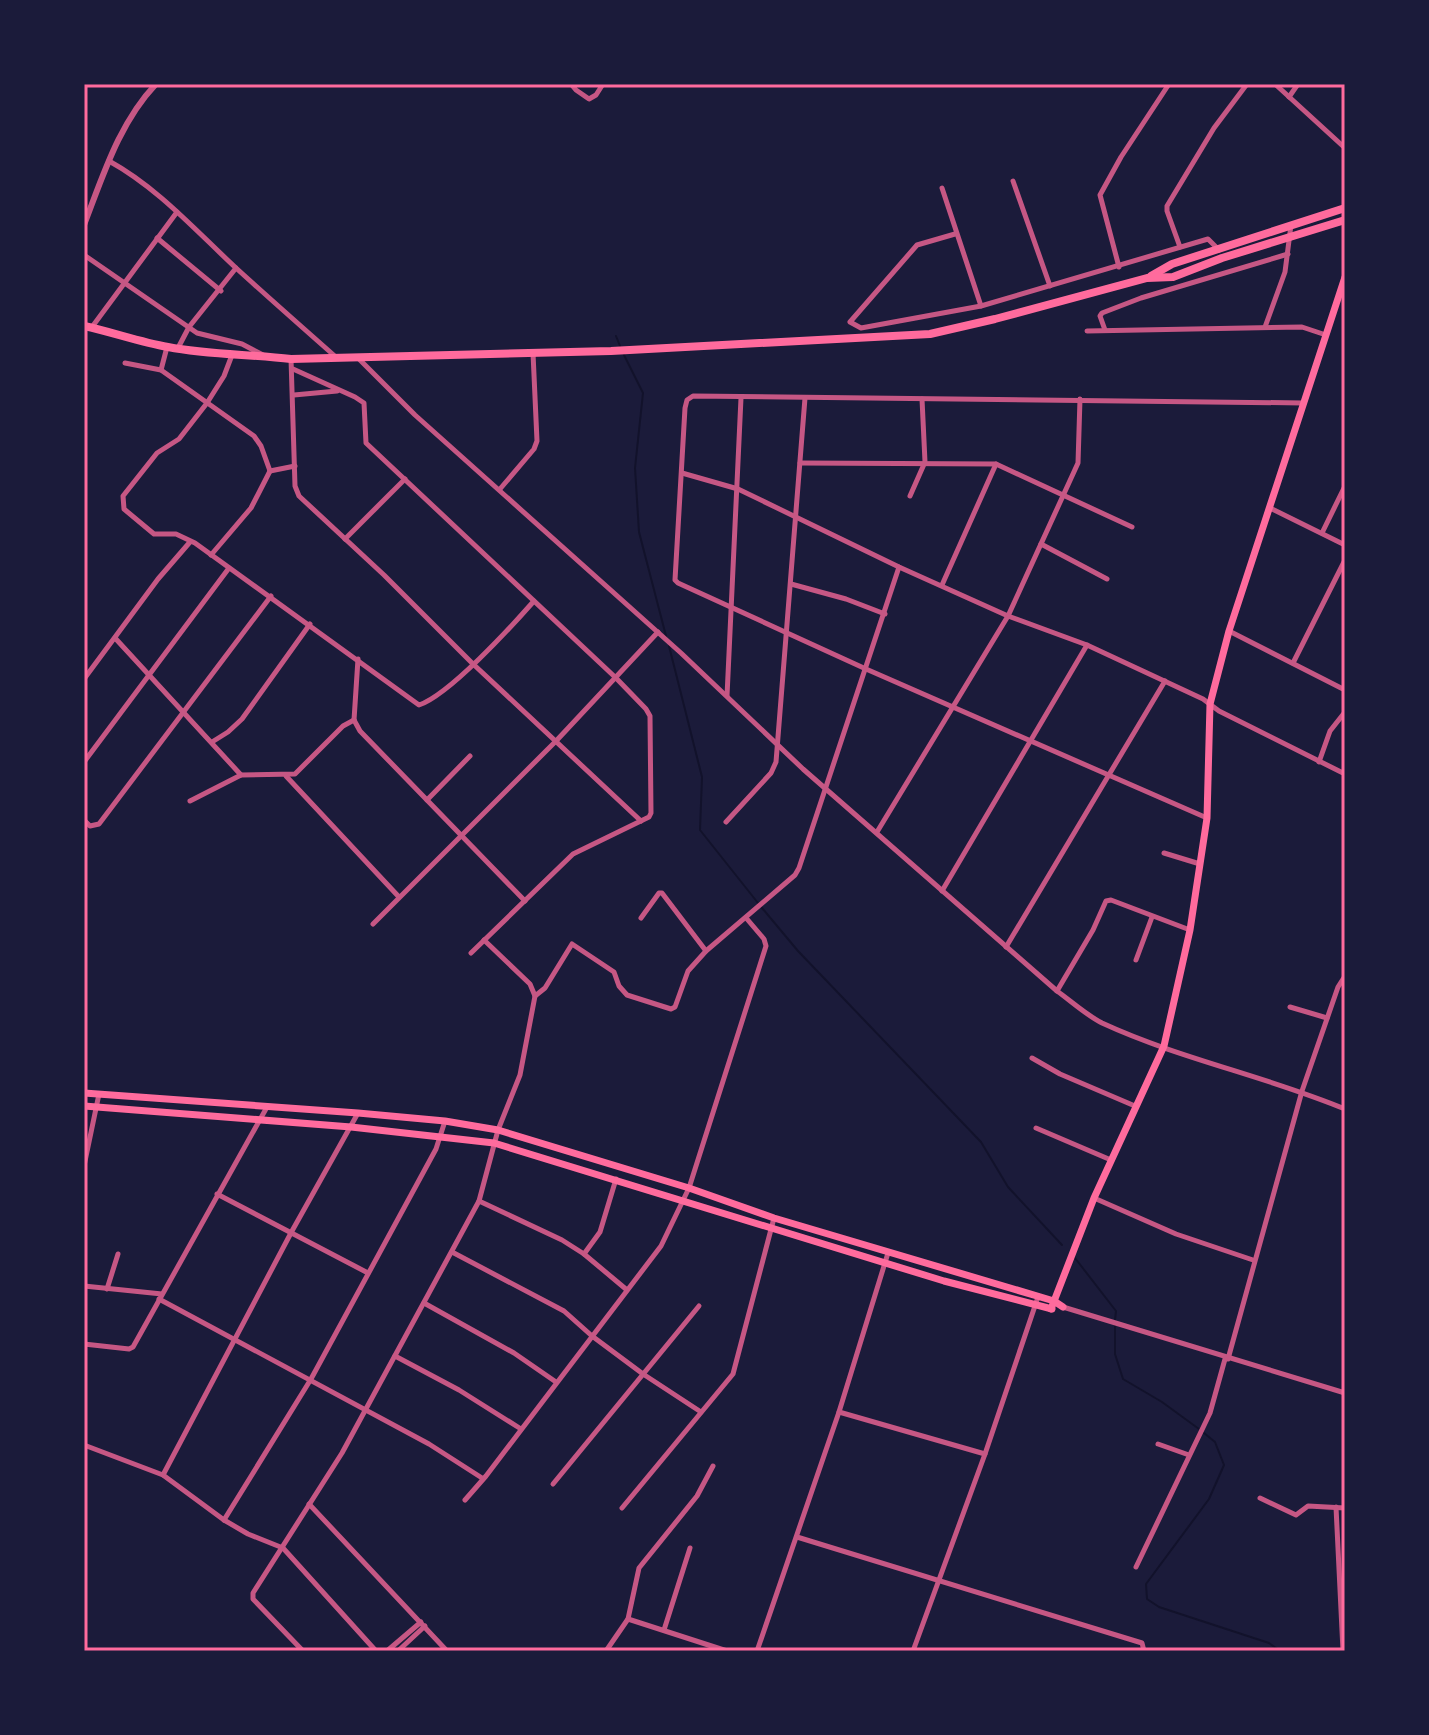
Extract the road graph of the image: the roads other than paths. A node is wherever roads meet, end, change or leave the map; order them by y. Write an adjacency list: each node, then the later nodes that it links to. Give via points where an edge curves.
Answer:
1 (156, 84): 10 (street)
2 (571, 84): 3 (street, via 589,99)
3 (603, 84)
4 (1169, 84): 25 (street, via 1100,195)
5 (1247, 84): 21 (street, via 1167,206)
6 (1275, 84): 8 (street)
7 (1298, 84): 8 (street)
8 (1289, 97): 9 (street)
9 (1345, 148)
10 (109, 161): 14 (street, via 146,183); 16 (street)
11 (1013, 181): 29 (street)
12 (942, 188): 18 (street)
13 (1345, 208): 17 (main road)
14 (177, 212): 20 (street); 26 (street)
15 (1345, 220): 19 (main road)
16 (84, 225)
17 (1291, 225): 19 (street); 22 (main road)
18 (955, 234): 31 (street); 31 (street, via 917,245 850,322 861,328)
19 (1290, 237): 22 (main road); 23 (street)
20 (157, 238): 28 (street); 30 (street)
21 (1180, 247): 22 (street, via 1208,239); 25 (street)
22 (1220, 254): 40 (main road, via 930,334)
23 (1288, 254): 34 (street); 35 (street, via 1102,313)
24 (84, 255): 28 (street)
25 (1119, 267): 29 (street)
26 (236, 268): 30 (street); 44 (street)
27 (1345, 277): 37 (main road)
28 (123, 284): 32 (street); 33 (street)
29 (1050, 286): 31 (street)
30 (221, 291): 33 (street)
31 (981, 306)
32 (88, 327): 38 (main road)
33 (189, 327): 39 (street); 42 (street)
34 (1265, 327): 35 (street); 37 (street, via 1302,327)
35 (1105, 330): 36 (street)
36 (1087, 331)
37 (1326, 335): 56 (main road)
38 (167, 347): 39 (main road); 48 (street)
39 (177, 349): 41 (main road)
40 (533, 352): 43 (main road); 65 (street, via 537,441)
41 (232, 355): 42 (main road); 55 (street)
42 (263, 355): 45 (main road)
43 (357, 357): 44 (main road); 65 (street)
44 (337, 358): 45 (main road)
45 (291, 359): 47 (street)
46 (125, 363): 48 (street)
47 (293, 369): 49 (street); 50 (street)
48 (161, 370): 55 (street)
49 (338, 391): 50 (street); 63 (street, via 364,403 366,443)
50 (294, 395): 60 (street)
51 (741, 398): 52 (street); 62 (street, via 687,400); 66 (street)
52 (805, 398): 53 (street); 58 (street)
53 (922, 399): 54 (street); 57 (street)
54 (1080, 399): 56 (street); 68 (street, via 1078,463)
55 (207, 403): 61 (street, via 254,436); 74 (street, via 179,439 157,453 122,504 154,534 176,534)
56 (1303, 403): 69 (main road)
57 (925, 462): 58 (street); 59 (street); 67 (street)
58 (800, 463): 70 (street)
59 (996, 464): 68 (street); 83 (street)
60 (295, 466): 61 (street); 73 (street, via 299,496)
61 (270, 471): 77 (street, via 251,508)
62 (682, 473): 66 (street); 86 (street, via 675,580)
63 (405, 479): 73 (street); 85 (street)
64 (1345, 486): 72 (street)
65 (500, 489): 92 (street)
66 (738, 489): 70 (street); 86 (street)
67 (910, 496)
68 (1063, 496): 71 (street); 75 (street)
69 (1269, 507): 72 (street); 90 (main road)
70 (795, 517): 79 (street); 82 (street)
71 (1132, 527)
72 (1322, 533): 76 (street)
73 (345, 539): 96 (street)
74 (190, 542): 77 (street); 93 (street)
75 (1041, 544): 81 (street); 88 (street)
76 (1345, 545)
77 (211, 555): 80 (street)
78 (1345, 560): 97 (street)
79 (899, 567): 83 (street); 87 (street)
80 (229, 568): 84 (street); 99 (street)
81 (1107, 579)
82 (791, 584): 87 (street); 91 (street)
83 (942, 585): 88 (street)
84 (271, 596): 89 (street); 108 (street)
85 (534, 601): 96 (street); 100 (street)
86 (732, 608): 91 (street); 104 (street)
87 (885, 615): 98 (street)
88 (1008, 616): 94 (street); 106 (street)
89 (310, 624): 95 (street); 111 (street, via 242,719)
90 (1229, 631): 97 (street); 105 (main road)
91 (786, 633): 98 (street); 113 (street)
92 (660, 634): 100 (street); 104 (street)
93 (115, 638): 99 (street); 101 (street)
94 (1087, 645): 102 (street); 112 (street)
95 (358, 659): 96 (street, via 419,705); 109 (street)
96 (472, 663): 110 (street)
97 (1293, 663): 103 (street)
98 (866, 669): 106 (street); 121 (street)
99 (149, 675): 108 (street); 115 (street)
100 (616, 678): 110 (street); 126 (street, via 650,716 651,813)
101 (84, 679)
102 (1165, 681): 105 (street); 120 (street)
103 (1345, 690)
104 (727, 696): 113 (street)
105 (1210, 704): 116 (street); 124 (main road)
106 (952, 707): 112 (street); 128 (street)
107 (1345, 712): 116 (street, via 1330,731)
108 (183, 714): 111 (street); 125 (street, via 99,824 90,826)
109 (354, 720): 119 (street, via 302,769); 122 (street)
110 (557, 740): 126 (street); 129 (street)
111 (212, 742): 118 (street)
112 (1032, 742): 120 (street); 132 (street)
113 (777, 746): 121 (street); 127 (street, via 771,773)
114 (470, 756): 122 (street)
115 (84, 762)
116 (1319, 762): 117 (street)
117 (1345, 774)
118 (241, 775): 119 (street); 123 (street)
119 (286, 776): 133 (street)
120 (1109, 777): 124 (street); 141 (street)
121 (825, 788): 128 (street); 135 (street, via 799,868)
122 (427, 800): 129 (street)
123 (190, 801)
124 (1207, 818): 131 (main road)
125 (84, 820)
126 (641, 821): 134 (street, via 573,854)
127 (726, 822)
128 (877, 832): 132 (street)
129 (461, 836): 133 (street); 134 (street)
130 (1164, 853): 131 (street)
131 (1200, 864): 139 (main road)
132 (942, 891): 141 (street)
133 (399, 897): 138 (street)
134 (525, 901): 140 (street)
135 (749, 916): 142 (street); 171 (street, via 766,946)
136 (1152, 917): 139 (street); 144 (street); 146 (street, via 1106,901)
137 (641, 918): 142 (street, via 662,893)
138 (373, 924)
139 (1190, 930): 150 (main road)
140 (484, 940): 143 (street); 147 (street, via 530,984)
141 (1006, 947): 146 (street)
142 (706, 951): 147 (street, via 688,971 671,1009 627,995 614,972 572,944)
143 (471, 953)
144 (1136, 960)
145 (1345, 976): 149 (street)
146 (1057, 991): 150 (street, via 1099,1022)
147 (535, 996): 165 (street, via 520,1075)
148 (1290, 1007): 149 (street)
149 (1327, 1018): 152 (street)
150 (1164, 1046): 152 (street); 156 (main road)
151 (1032, 1058): 156 (street)
152 (1302, 1091): 159 (street); 183 (street)
153 (84, 1093): 154 (main road)
154 (99, 1094): 157 (street); 158 (main road)
155 (84, 1106): 157 (main road)
156 (1135, 1106): 168 (main road)
157 (96, 1107): 161 (main road); 169 (street)
158 (267, 1107): 160 (main road); 161 (street)
159 (1345, 1109)
160 (358, 1113): 162 (main road); 163 (street)
161 (260, 1119): 163 (main road); 172 (street)
162 (445, 1121): 165 (main road); 166 (street)
163 (351, 1127): 166 (main road); 178 (street)
164 (1036, 1128): 168 (street)
165 (498, 1130): 167 (street); 171 (main road)
166 (441, 1135): 167 (main road); 185 (street)
167 (494, 1143): 170 (main road); 174 (street)
168 (1112, 1161): 173 (main road)
169 (84, 1166)
170 (616, 1179): 175 (main road); 182 (street, via 600,1232)
171 (689, 1188): 175 (street); 176 (main road)
172 (217, 1194): 178 (street); 189 (street)
173 (1094, 1198): 183 (street); 192 (main road)
174 (479, 1201): 179 (street); 182 (street)
175 (682, 1201): 177 (main road); 188 (street, via 661,1246)
176 (774, 1218): 177 (street); 180 (main road)
177 (771, 1228): 184 (main road); 205 (street, via 737,1365)
178 (292, 1231): 185 (street); 196 (street)
179 (452, 1252): 191 (street); 195 (street, via 564,1311)
180 (888, 1253): 184 (street); 190 (main road)
181 (118, 1254): 187 (street)
182 (584, 1254): 188 (street)
183 (1253, 1260): 199 (street)
184 (885, 1262): 190 (main road); 206 (street)
185 (368, 1273): 201 (street)
186 (84, 1286): 187 (street)
187 (107, 1289): 189 (street)
188 (627, 1290): 195 (street)
189 (161, 1296): 196 (street); 197 (street, via 133,1347)
190 (1037, 1301): 192 (main road); 210 (street)
191 (424, 1303): 198 (street); 202 (street)
192 (1053, 1305): 194 (main road)
193 (699, 1306): 200 (street)
194 (1063, 1307): 199 (street)
195 (592, 1336): 200 (street); 202 (street)
196 (234, 1340): 201 (street); 213 (street)
197 (84, 1344)
198 (395, 1356): 204 (street); 207 (street)
199 (1227, 1358): 203 (street); 211 (street, via 1210,1413)
200 (643, 1374): 205 (street); 215 (street)
201 (311, 1379): 204 (street); 222 (street)
202 (556, 1382): 207 (street)
203 (1345, 1393)
204 (365, 1409): 214 (street); 218 (street)
205 (701, 1412): 220 (street)
206 (839, 1412): 210 (street); 223 (street)
207 (521, 1429): 214 (street)
208 (1158, 1444): 211 (street)
209 (84, 1445): 213 (street)
210 (985, 1454): 227 (street)
211 (1189, 1455): 226 (street)
212 (713, 1466): 228 (street, via 697,1496 639,1568)
213 (163, 1475): 222 (street)
214 (482, 1478): 217 (street)
215 (553, 1484)
216 (1260, 1498): 219 (street, via 1296,1515 1308,1506)
217 (465, 1500)
218 (309, 1504): 224 (street); 229 (street)
219 (1336, 1507): 221 (street); 241 (street)
220 (622, 1508)
221 (1345, 1508)
222 (224, 1520): 224 (street)
223 (797, 1537): 227 (street); 238 (street)
224 (283, 1548): 231 (street, via 253,1599); 232 (street)
225 (690, 1548): 230 (street)
226 (1136, 1567)
227 (939, 1580): 239 (street); 240 (street, via 1142,1643)
228 (628, 1619): 230 (street); 236 (street)
229 (423, 1624): 233 (street); 234 (street); 235 (street)
230 (664, 1630): 237 (street)
231 (303, 1651)
232 (376, 1651)
233 (387, 1651)
234 (398, 1651)
235 (447, 1651)
236 (606, 1651)
237 (727, 1651)
238 (757, 1651)
239 (913, 1651)
240 (1144, 1651)
241 (1343, 1651)

